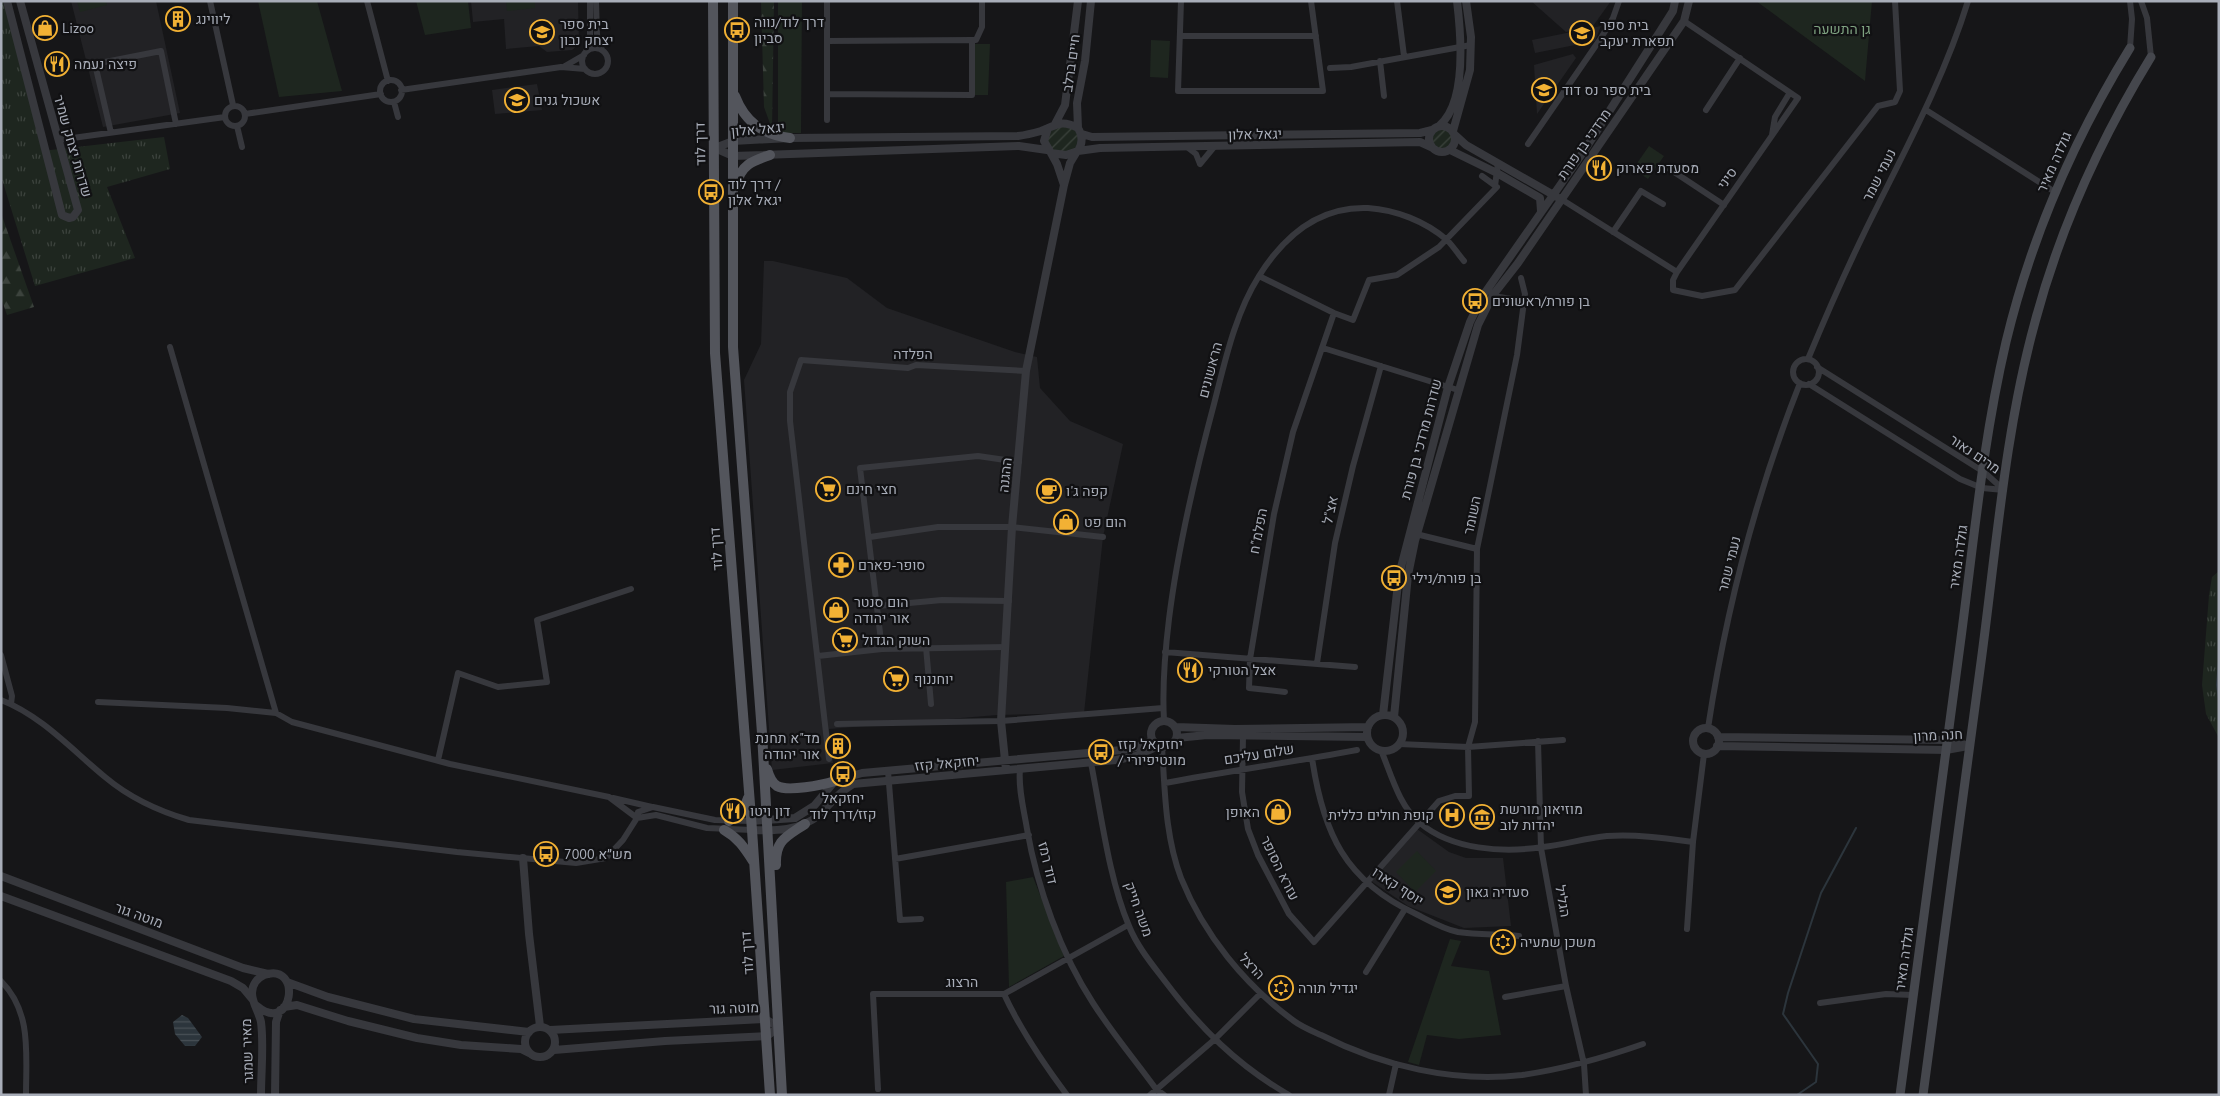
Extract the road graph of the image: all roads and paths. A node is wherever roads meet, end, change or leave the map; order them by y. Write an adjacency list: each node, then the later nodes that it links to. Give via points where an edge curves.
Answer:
1 (7, 1): 67 (street, שדרות יצחק שמיר, via 62,215 69,218 78,210)
2 (20, 1): 67 (street, שדרות יצחק שמיר)
3 (210, 1): 50 (street)
4 (366, 1): 42 (street)
5 (590, 1): 34 (street, via 590,38)
6 (596, 1): 33 (street, via 597,36)
7 (712, 1): 74 (main road, דרך לוד)
8 (733, 1): 44 (main road, דרך לוד)
9 (827, 1): 29 (street)
10 (982, 1): 28 (street, via 982,27 976,40)
11 (1078, 1): 58 (street, חיים ברלב, via 1065,106)
12 (1091, 1): 62 (street, חיים ברלב, via 1077,103)
13 (1181, 1): 26 (street)
14 (1311, 1): 27 (street)
15 (1397, 1): 35 (street)
16 (1457, 1): 31 (street)
17 (1466, 1): 30 (street)
18 (1620, 1): 69 (street, via 1596,46)
19 (1675, 1): 87 (street, via 1673,12)
20 (1689, 1): 25 (street, מרדכי בן פורת)
21 (1895, 1): 95 (street, via 1900,91 1896,102 1878,106 1735,290 1702,296 1673,290)
22 (1968, 1): 52 (street, נעמי שמר)
23 (2130, 1): 32 (street)
24 (2141, 1): 36 (street, via 2149,26)
25 (1684, 21): 37 (street); 87 (street, מרדכי בן פורת)
26 (1180, 36): 27 (street); 27 (street, via 1178,91 1323,91)
27 (1316, 36)
28 (972, 40): 29 (street); 46 (street, via 972,95)
29 (827, 42): 46 (street)
30 (1471, 44): 31 (street); 64 (street, via 1470,70)
31 (1460, 45): 35 (street); 61 (street, via 1460,66 1453,100 1446,120)
32 (2130, 48): 86 (main road, גולדה מאיר, via 2090,117)
33 (602, 50): 34 (street, via 594,48); 41 (street, via 608,59 604,71 595,74)
34 (585, 53): 39 (street); 41 (street, via 582,61)
35 (1404, 56): 38 (street)
36 (2151, 57): 114 (main road, via 2097,154 2056,252 2026,358)
37 (1740, 58): 47 (street); 51 (street)
38 (1380, 61): 40 (street); 48 (street)
39 (561, 67): 41 (street); 43 (street)
40 (1330, 68)
41 (585, 69)
42 (388, 81): 43 (street, via 397,83); 45 (street)
43 (401, 90): 49 (street, via 400,97)
44 (734, 90): 66 (main road, via 741,109 751,122 768,134); 68 (main road, דרך לוד)
45 (380, 94): 49 (street, via 384,100); 53 (street)
46 (827, 94): 56 (street)
47 (1790, 94): 65 (street, via 1775,117); 65 (street, סיני, via 1798,98)
48 (1384, 96)
49 (394, 102): 54 (street)
50 (233, 105): 53 (street, via 241,107); 55 (street, via 226,110)
51 (1706, 110)
52 (1926, 110): 86 (street); 103 (street, נעמי שמר, via 1855,251)
53 (245, 114): 59 (street)
54 (398, 116)
55 (225, 117): 57 (street); 59 (street, via 229,124)
56 (827, 120)
57 (176, 124): 63 (street); 63 (street, via 161,51 95,64)
58 (1055, 124): 60 (street); 62 (street, via 1066,123)
59 (237, 126): 71 (street)
60 (1048, 128): 66 (street, יגאל אלון, via 1018,136); 76 (street, via 1044,141)
61 (1435, 128): 62 (street, יגאל אלון, via 1420,133 1092,137); 64 (street, via 1447,126); 70 (street, via 1428,139)
62 (1080, 131): 77 (street, via 1082,143)
63 (111, 133): 67 (street)
64 (1454, 133): 75 (street, via 1455,143); 80 (street, via 1462,142)
65 (1772, 135): 90 (street, סיני)
66 (790, 138): 68 (street, יגאל אלון)
67 (58, 140)
68 (733, 141): 74 (street, יגאל אלון); 79 (main road, דרך לוד)
69 (1528, 144)
70 (1431, 146): 73 (street, יגאל אלון, via 1420,142); 75 (street, via 1442,152)
71 (242, 147)
72 (1187, 147): 73 (street, יגאל אלון); 73 (street, via 1196,154 1200,164); 77 (street, יגאל אלון, via 1100,148)
73 (1214, 147)
74 (714, 148): 79 (street, יגאל אלון); 176 (main road, דרך לוד, via 715,353)
75 (1450, 150): 82 (street)
76 (1049, 152): 77 (street, via 1066,155); 78 (street, יגאל אלון, via 1019,146); 84 (street)
77 (1077, 152): 84 (street, ההגנה)
78 (770, 155): 79 (street, יגאל אלון); 88 (main road, via 744,167)
79 (733, 156): 88 (main road, דרך לוד)
80 (1498, 162): 82 (street); 87 (street)
81 (1668, 168): 90 (street)
82 (1497, 173): 85 (street); 91 (street, via 1540,198)
83 (1482, 176): 85 (street)
84 (1064, 185): 106 (street, ההגנה)
85 (1495, 186): 93 (street, via 1497,188)
86 (2055, 192): 112 (main road, גולדה מאיר, via 2011,325)
87 (1558, 197): 91 (street, שדרות מרדכי בן פורת); 92 (street); 98 (street, שדרות מרדכי בן פורת)
88 (732, 198): 159 (main road, דרך לוד, via 734,347)
89 (1663, 204): 92 (street, via 1642,191)
90 (1724, 205): 95 (street, סיני)
91 (1541, 212): 109 (street, שדרות מרדכי בן פורת, via 1480,302)
92 (1613, 232): 95 (street)
93 (1447, 241): 94 (street, הראשונים); 96 (street, הראשונים, via 1414,218 1385,209 1356,208 1327,213 1298,230 1282,245); 100 (street, via 1397,275 1368,280 1353,320)
94 (1464, 261)
95 (1677, 272)
96 (1259, 276): 100 (street); 126 (street, הראשונים, via 1233,334 1191,490)
97 (1521, 278): 99 (street, השומר)
98 (1493, 296): 99 (street); 110 (street, שדרות מרדכי בן פורת, via 1478,325)
99 (1524, 301): 119 (street, השומר, via 1507,409)
100 (1334, 313): 102 (street, הפלמ"ח)
101 (170, 347): 138 (street)
102 (1323, 348): 104 (street); 129 (street, הפלמ"ח, via 1293,432 1274,514)
103 (1808, 359): 105 (street); 107 (street, via 1798,361 1793,369 1795,379)
104 (1381, 366): 109 (street); 130 (street, אצ"ל, via 1335,543)
105 (1818, 367): 108 (street, via 1816,378); 112 (street, מרים נאור)
106 (1026, 371): 111 (street, ההגנה); 128 (street, הפלדה, via 916,365 908,368 801,360 790,392 790,421)
107 (1800, 383): 108 (street); 146 (street, נעמי שמר, via 1782,428 1750,534 1722,647)
108 (1809, 384): 113 (street, מרים נאור, via 1960,479)
109 (1448, 386): 110 (street); 139 (street, שדרות מרדכי בן פורת, via 1399,575)
110 (1458, 390): 116 (street, שדרות מרדכי בן פורת)
111 (1019, 462): 115 (street, ההגנה); 117 (street, via 978,456 860,468)
112 (1984, 472): 113 (main road, גולדה מאיר); 114 (street, מרים נאור)
113 (1982, 488): 114 (street, מרים נאור); 152 (main road, גולדה מאיר)
114 (2004, 490): 157 (main road)
115 (1012, 528): 117 (street, via 938,527); 118 (street); 121 (street, ההגנה)
116 (1416, 534): 119 (street); 140 (street, שדרות מרדכי בן פורת, via 1408,575)
117 (870, 537): 122 (street)
118 (1102, 537)
119 (1477, 549): 158 (street, השומר, via 1475,722)
120 (631, 589): 166 (street, via 537,620 547,682 498,687 458,673)
121 (1009, 601): 122 (street, via 942,600); 124 (street, ההגנה)
122 (877, 606): 125 (street)
123 (926, 647): 124 (street); 125 (street); 136 (street)
124 (1006, 647): 142 (street, ההגנה)
125 (882, 649): 128 (street)
126 (1165, 652): 129 (street); 137 (street, הראשונים)
127 (1, 655): 135 (street, via 12,696)
128 (818, 656): 165 (street)
129 (1250, 659): 130 (street); 132 (street, הפלמ"ח, via 1250,688)
130 (1317, 663): 131 (street)
131 (1355, 667)
132 (1285, 692)
133 (1, 700): 135 (street)
134 (98, 702): 138 (street)
135 (11, 704): 189 (street, via 50,729 106,778 166,813 216,824)
136 (931, 704)
137 (1163, 708): 141 (street, הראשונים); 142 (street)
138 (276, 713): 166 (street, via 292,722)
139 (1383, 715): 140 (street); 145 (street)
140 (1394, 717): 154 (street, via 1402,730)
141 (1164, 720): 144 (street); 155 (street, via 1153,727 1151,736)
142 (1001, 721): 143 (street); 167 (street, ההגנה)
143 (837, 724)
144 (1176, 727): 145 (street); 150 (street)
145 (1368, 727): 148 (street)
146 (1708, 728): 149 (street); 163 (street, via 1698,730 1693,739 1696,748)
147 (1243, 736): 148 (street); 150 (street); 169 (street, עזרא הסופר)
148 (1367, 737): 161 (street, via 1372,746)
149 (1718, 737): 152 (street, חנה מרון); 156 (street)
150 (1177, 738): 155 (street, via 1173,744)
151 (1563, 740): 153 (street)
152 (1948, 740): 157 (street, חנה מרון); 162 (main road, גולדה מאיר)
153 (1538, 741): 158 (street); 188 (street, הגליל)
154 (1399, 744): 158 (street); 161 (street, via 1392,749)
155 (1158, 745): 167 (street, יחזקאל קזז); 168 (street, יחזקאל קזז, via 1136,756); 175 (street, הרצל)
156 (1717, 746): 162 (street, חנה מרון); 163 (street)
157 (1970, 746): 162 (street, חנה מרון); 240 (main road)
158 (1468, 747): 181 (street, via 1469,796 1439,801)
159 (763, 750): 174 (main road, via 771,782 782,788); 183 (main road, דרך לוד)
160 (1356, 750): 164 (street, שלום עליכם)
161 (1381, 750): 181 (street, via 1405,805)
162 (1946, 750): 208 (main road, גולדה מאיר)
163 (1704, 754): 187 (street)
164 (1312, 758): 169 (street, שלום עליכם); 193 (street, יוסף קארו, via 1316,787 1337,846 1348,864)
165 (829, 759)
166 (438, 760): 177 (street)
167 (1005, 761): 171 (street, ההגנה); 172 (street, יחזקאל קזז)
168 (1091, 763): 170 (street, יחזקאל קזז); 197 (street, משה חייק, via 1117,889)
169 (1241, 768): 175 (street, שלום עליכם); 193 (street, עזרא הסופר, via 1248,829 1258,855 1289,914 1314,942)
170 (1020, 769): 171 (street, יחזקאל קזז); 186 (street, דוד רמז)
171 (1006, 770): 173 (street, יחזקאל קזז)
172 (888, 771): 173 (street); 174 (street, יחזקאל קזז, via 862,773)
173 (888, 780): 182 (street, יחזקאל קזז, via 853,784); 190 (street)
174 (835, 781): 183 (street, יחזקאל קזז, via 806,812)
175 (1165, 783): 207 (street, הרצל, via 1168,827 1181,877 1224,955)
176 (749, 794): 180 (main road, via 743,810); 184 (main road, דרך לוד)
177 (609, 797): 178 (street); 179 (street)
178 (653, 807): 179 (street, via 638,812); 180 (street)
179 (638, 818): 185 (street, via 656,815); 189 (street, via 606,858 576,863)
180 (729, 821): 184 (street)
181 (1419, 822): 188 (street, via 1452,841 1474,848); 193 (street)
182 (805, 824): 183 (street, יחזקאל קזז, via 782,830); 209 (main road, via 784,838 776,849 780,938)
183 (767, 825): 184 (street, יחזקאל קזז); 209 (main road, דרך לוד)
184 (751, 826): 185 (street); 191 (main road, דרך לוד)
185 (724, 830): 191 (main road, via 742,843)
186 (1029, 836): 190 (street); 200 (street, דוד רמז, via 1037,879)
187 (1693, 842): 188 (street, via 1640,835 1605,836); 198 (street)
188 (1541, 848): 205 (street, הגליל)
189 (523, 858): 215 (street)
190 (895, 859): 196 (street, via 900,920)
191 (754, 863): 214 (main road, דרך לוד)
192 (1, 876): 202 (street, מוטה גור, via 243,968)
193 (1367, 884): 195 (street, יוסף קארו)
194 (1, 896): 211 (street, via 232,981 243,988)
195 (1405, 909): 199 (street, יוסף קארו, via 1459,932); 201 (street)
196 (921, 919)
197 (1128, 925): 200 (street, הרצוג); 220 (street, משה חייק, via 1140,948)
198 (1687, 930)
199 (1519, 936)
200 (1069, 958): 206 (street, הרצוג); 227 (street, דוד רמז, via 1092,1002)
201 (1366, 972)
202 (268, 974): 204 (street); 211 (street, via 256,981 252,994)
203 (1, 981): 228 (street, via 23,1014)
204 (287, 982): 213 (street, via 290,997); 218 (street, via 336,1000 414,1019)
205 (1566, 986): 210 (street); 225 (street, הגליל)
206 (1004, 994): 226 (street, הרצוג, via 873,994); 233 (street, via 1044,1064)
207 (1260, 994): 220 (street); 224 (street, הרצל, via 1296,1022 1340,1045)
208 (1913, 995): 212 (street, via 1886,994); 239 (main road, גולדה מאיר)
209 (778, 996): 216 (main road, דרך לוד)
210 (1506, 997)
211 (255, 1003): 213 (street, via 268,1012); 229 (street, מאיר שמגר, via 261,1022)
212 (1820, 1003)
213 (282, 1009): 223 (street, via 297,1005 417,1038 521,1049); 230 (street, מאיר שמגר, via 276,1022)
214 (766, 1019): 216 (street, מוטה גור); 217 (street, מוטה גור); 219 (main road, דרך לוד)
215 (540, 1026): 217 (street); 218 (street)
216 (779, 1027): 219 (street); 232 (main road, דרך לוד)
217 (550, 1030): 222 (street, via 556,1038)
218 (529, 1032): 223 (street, via 525,1043)
219 (767, 1036): 222 (street); 231 (main road, דרך לוד)
220 (1214, 1040): 227 (street); 236 (street, משה חייק, via 1262,1079)
221 (1643, 1044): 225 (street, הרצל)
222 (554, 1050): 223 (street, via 542,1057)
223 (531, 1054)
224 (1396, 1064): 225 (street, הרצל, via 1453,1076 1521,1075); 237 (street)
225 (1584, 1064): 238 (street, הגליל)
226 (878, 1089)
227 (1156, 1089): 234 (street); 235 (street, דוד רמז)
228 (26, 1095)
229 (261, 1095)
230 (275, 1095)
231 (770, 1095)
232 (782, 1095)
233 (1068, 1095)
234 (1150, 1095)
235 (1164, 1095)
236 (1289, 1095)
237 (1389, 1095)
238 (1586, 1095)
239 (1900, 1095)
240 (1923, 1095)

